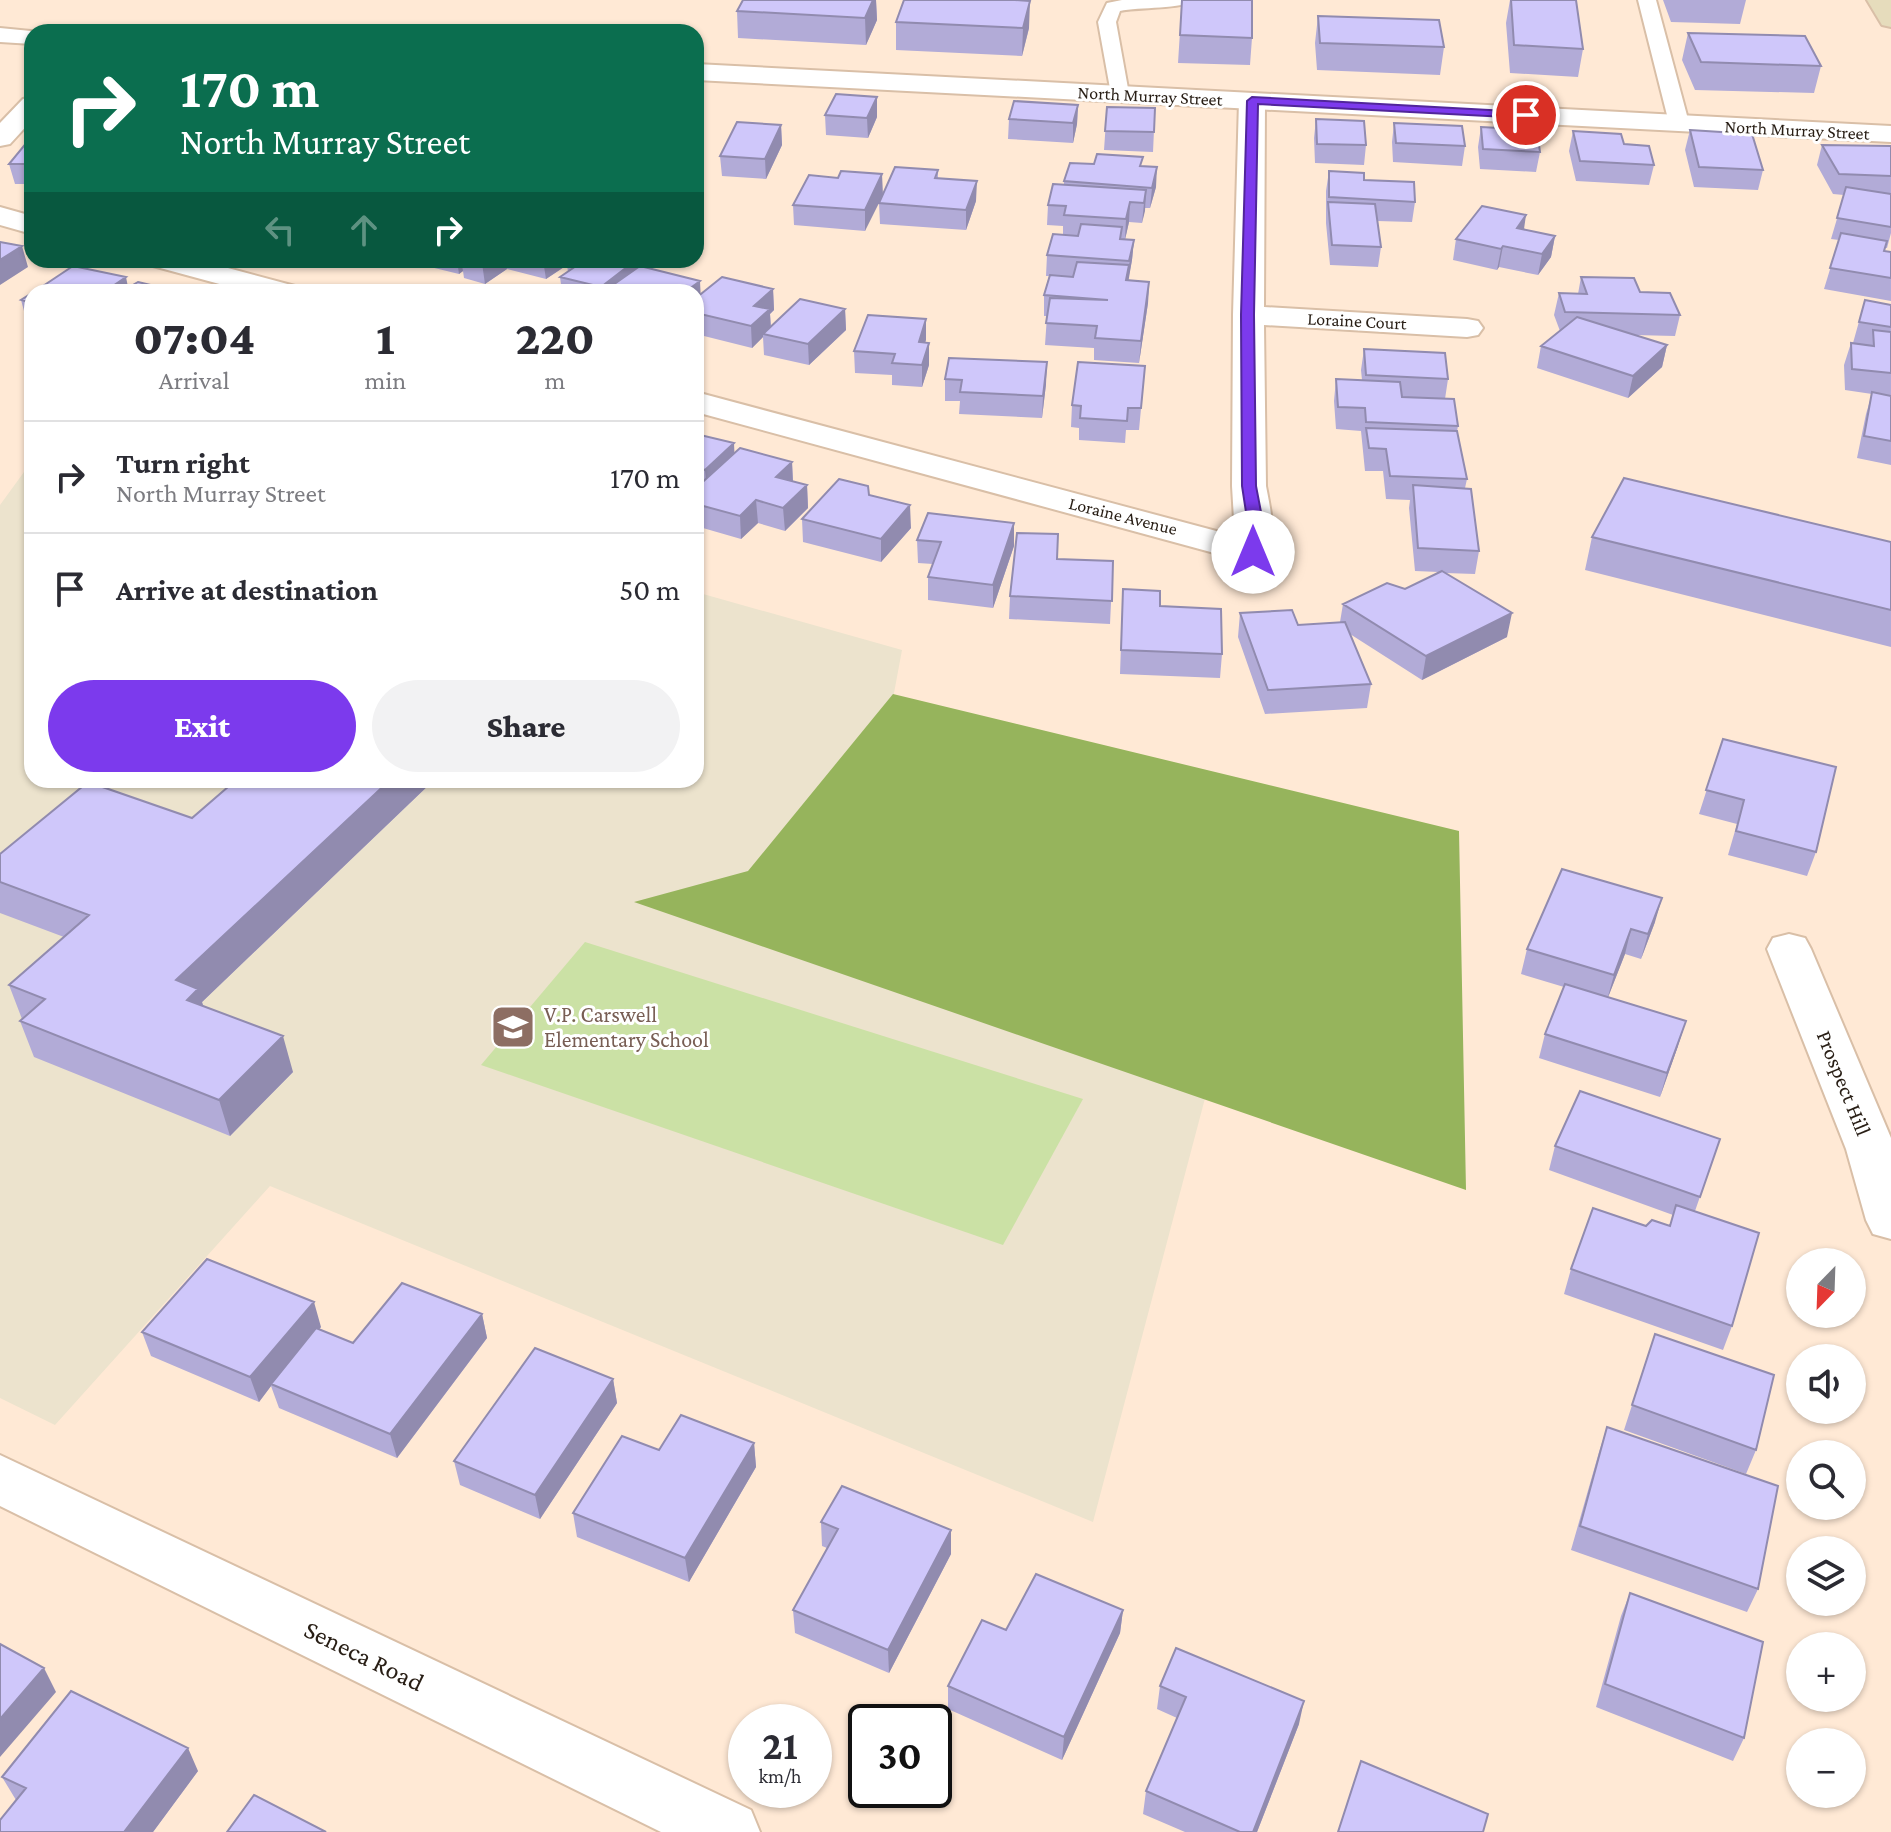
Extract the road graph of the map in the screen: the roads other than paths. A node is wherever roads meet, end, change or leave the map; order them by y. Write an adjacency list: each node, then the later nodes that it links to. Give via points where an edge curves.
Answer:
1 (1186, 0): 8 (lane, via 1113,7 1107,22)
2 (1647, 0): 11 (lane)
3 (1879, 0): 4 (main road)
4 (1891, 20)
5 (0, 35): 6 (street)
6 (24, 36)
7 (704, 72): 8 (street, North Murray Street)
8 (1120, 94): 9 (street, North Murray Street)
9 (1252, 101): 11 (street, North Murray Street); 18 (street, Loraine Avenue)
10 (24, 113): 13 (street)
11 (1679, 123): 12 (street, North Murray Street)
12 (1891, 134)
13 (0, 138)
14 (0, 216): 15 (street)
15 (24, 223)
16 (194, 268): 17 (street)
17 (254, 284)
18 (1248, 315): 19 (street, Loraine Court); 20 (street, Loraine Avenue, via 1253,552)
19 (1467, 328)
20 (704, 404)
21 (1789, 949): 22 (street, Prospect Hill, via 1871,1149)
22 (1891, 1220)
23 (0, 1479): 24 (street, Seneca Road)
24 (728, 1832)

